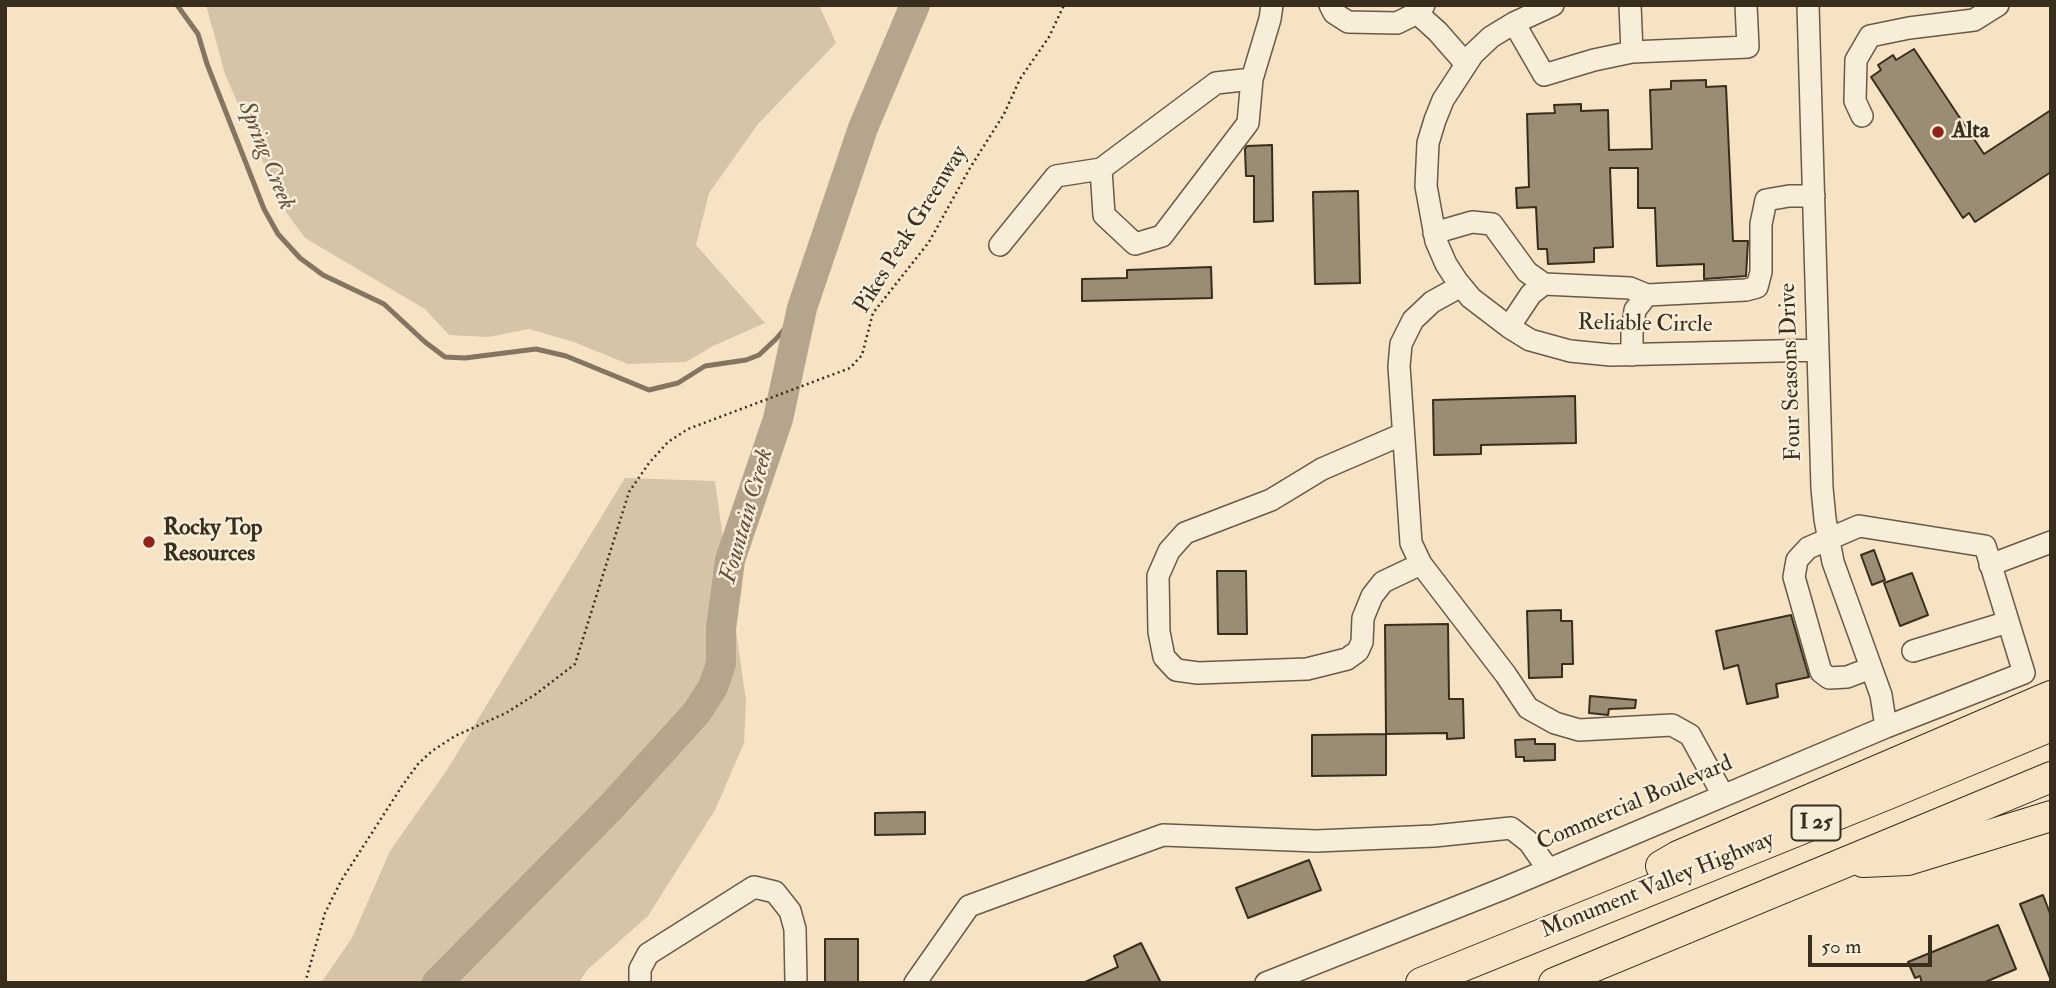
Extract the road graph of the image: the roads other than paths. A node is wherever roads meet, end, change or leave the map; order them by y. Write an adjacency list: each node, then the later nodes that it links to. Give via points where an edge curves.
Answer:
1 (1272, 5): 12 (street)
2 (1329, 5): 8 (street, via 1348,22 1396,23)
3 (1553, 5): 9 (street, Reliable Circle)
4 (1630, 5): 10 (street)
5 (1746, 5): 10 (street, via 1748,47)
6 (1808, 5): 15 (street, Four Seasons Drive)
7 (1998, 5): 13 (street, via 1974,20 1870,36 1856,60 1855,101)
8 (1420, 9): 11 (street)
9 (1514, 23): 10 (street, via 1544,75); 11 (street, Reliable Circle, via 1491,37)
10 (1632, 52)
11 (1466, 64): 16 (street, Reliable Circle, via 1443,100 1428,144 1426,186)
12 (1252, 79): 14 (street, via 1216,83); 14 (street, via 1248,124 1162,236 1135,244 1104,215)
13 (1862, 116)
14 (1101, 169): 17 (street, via 1056,176)
15 (1814, 197): 20 (street, via 1766,200 1757,287); 22 (street, Four Seasons Drive)
16 (1434, 233): 18 (street, via 1472,222 1492,224 1527,272); 19 (street, Reliable Circle)
17 (1000, 245)
18 (1544, 284): 20 (street, via 1630,288); 21 (street)
19 (1461, 286): 21 (street, Reliable Circle, via 1479,306); 24 (street, via 1432,302 1413,320 1401,344)
20 (1647, 295): 23 (street, via 1635,310)
21 (1509, 327): 23 (street, Reliable Circle, via 1530,340 1561,349)
22 (1818, 350): 23 (street, Reliable Circle); 25 (street, Four Seasons Drive)
23 (1632, 355)
24 (1403, 433): 27 (street, via 1410,544); 27 (street, via 1322,469 1271,500 1185,533 1169,551 1158,576 1164,657 1176,670 1198,673 1307,668 1347,659 1358,652 1363,618 1377,589)
25 (1828, 539): 28 (street, via 1859,526 1985,546); 31 (street, Four Seasons Drive); 31 (street, via 1808,548 1797,560 1794,577 1821,672 1829,678 1847,677)
26 (2051, 542): 28 (street)
27 (1421, 564): 36 (street, via 1528,708 1579,730 1672,725 1690,735)
28 (1990, 565): 29 (street)
29 (2008, 622): 30 (street); 34 (street, Commercial Boulevard, via 2024,673)
30 (1913, 651)
31 (1871, 668): 34 (street, Four Seasons Drive)
32 (2051, 696): 40 (highway, via 1678,856)
33 (2051, 726): 40 (highway, Monument Valley Highway / I 25)
34 (1886, 727): 36 (street, Commercial Boulevard)
35 (2051, 777): 38 (highway, I 25)
36 (1723, 795): 39 (street, Commercial Boulevard)
37 (2051, 816): 38 (highway, via 1908,860)
38 (1842, 863): 46 (highway, I 25)
39 (1548, 869): 43 (street, via 1529,842 1511,828 1316,841 1163,835 969,906); 44 (street, Commercial Boulevard)
40 (1580, 916): 45 (highway, Monument Valley Highway / I 25)
41 (640, 983): 42 (street, via 640,969 648,954 754,887 775,892 790,911)
42 (796, 983)
43 (915, 983)
44 (1266, 983)
45 (1421, 983)
46 (1554, 983)

